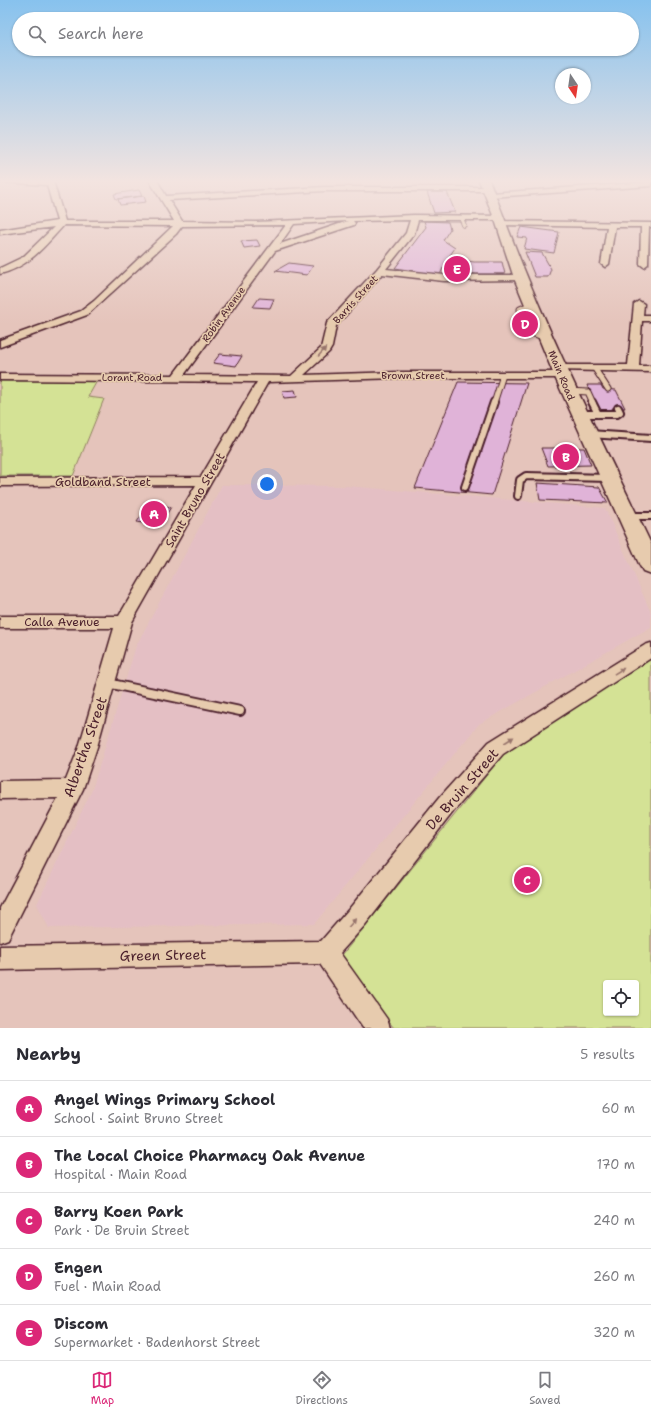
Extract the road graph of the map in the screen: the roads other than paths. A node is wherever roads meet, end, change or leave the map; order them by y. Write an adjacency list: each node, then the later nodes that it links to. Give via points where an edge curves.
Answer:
1 (28, 228): 10 (street)
2 (57, 228): 15 (street, via 26,261)
3 (176, 228): 24 (street, via 90,309)
4 (287, 228): 11 (street, Robin Avenue)
5 (336, 228): 11 (street)
6 (413, 228): 14 (street, Barris Street)
7 (503, 228): 16 (street, Main Road)
8 (610, 228): 12 (street)
9 (648, 228): 13 (street)
10 (0, 232)
11 (270, 250): 31 (street, Robin Avenue)
12 (605, 264)
13 (644, 264)
14 (380, 270): 16 (street, via 444,278); 33 (street, Barris Street, one-way to 14, via 325,350 331,325)
15 (0, 271)
16 (521, 278): 17 (street, Main Road)
17 (532, 304): 21 (lane, via 520,309); 23 (street, Main Road)
18 (639, 304): 19 (street)
19 (638, 318): 20 (street); 26 (street)
20 (651, 318)
21 (521, 320)
22 (524, 327): 23 (lane, via 531,333)
23 (546, 338): 28 (street, Main Road)
24 (0, 344)
25 (596, 369): 26 (street, Brown Street); 28 (street, Brown Street); 34 (lane)
26 (633, 369): 27 (street, Brown Street)
27 (651, 370)
28 (560, 372): 29 (street, Brown Street); 35 (street, Main Road)
29 (503, 375): 33 (street, Brown Street, via 393,375); 44 (lane)
30 (0, 377): 31 (street, Lorant Road)
31 (177, 377): 32 (street, Lorant Road)
32 (265, 378): 33 (street, Brown Street); 42 (street, Saint Bruno Street)
33 (294, 379)
34 (608, 389)
35 (569, 391): 37 (street, Main Road); 38 (lane, via 588,392)
36 (618, 408): 38 (lane, via 618,414)
37 (580, 414): 38 (lane); 39 (street, Main Road)
38 (598, 414)
39 (589, 434): 40 (lane); 41 (street, Main Road)
40 (651, 438)
41 (610, 478): 45 (lane, via 526,476 520,480); 46 (street, Main Road)
42 (206, 481): 43 (street, Goldband Street); 50 (street, Saint Bruno Street)
43 (0, 482)
44 (465, 486)
45 (518, 496)
46 (628, 516): 47 (lane); 48 (street, Main Road)
47 (651, 516)
48 (651, 566)
49 (0, 622): 50 (street, Calla Avenue)
50 (124, 622): 52 (street, Albertha Street)
51 (651, 650): 57 (street, De Bruin Street, one-way to 51, via 496,748)
52 (107, 683): 53 (lane); 54 (street, Albertha Street)
53 (240, 711)
54 (73, 789): 55 (street); 56 (street, Albertha Street)
55 (0, 790)
56 (0, 931)
57 (326, 952): 58 (street, Green Street); 59 (street)
58 (0, 958)
59 (378, 1028)

